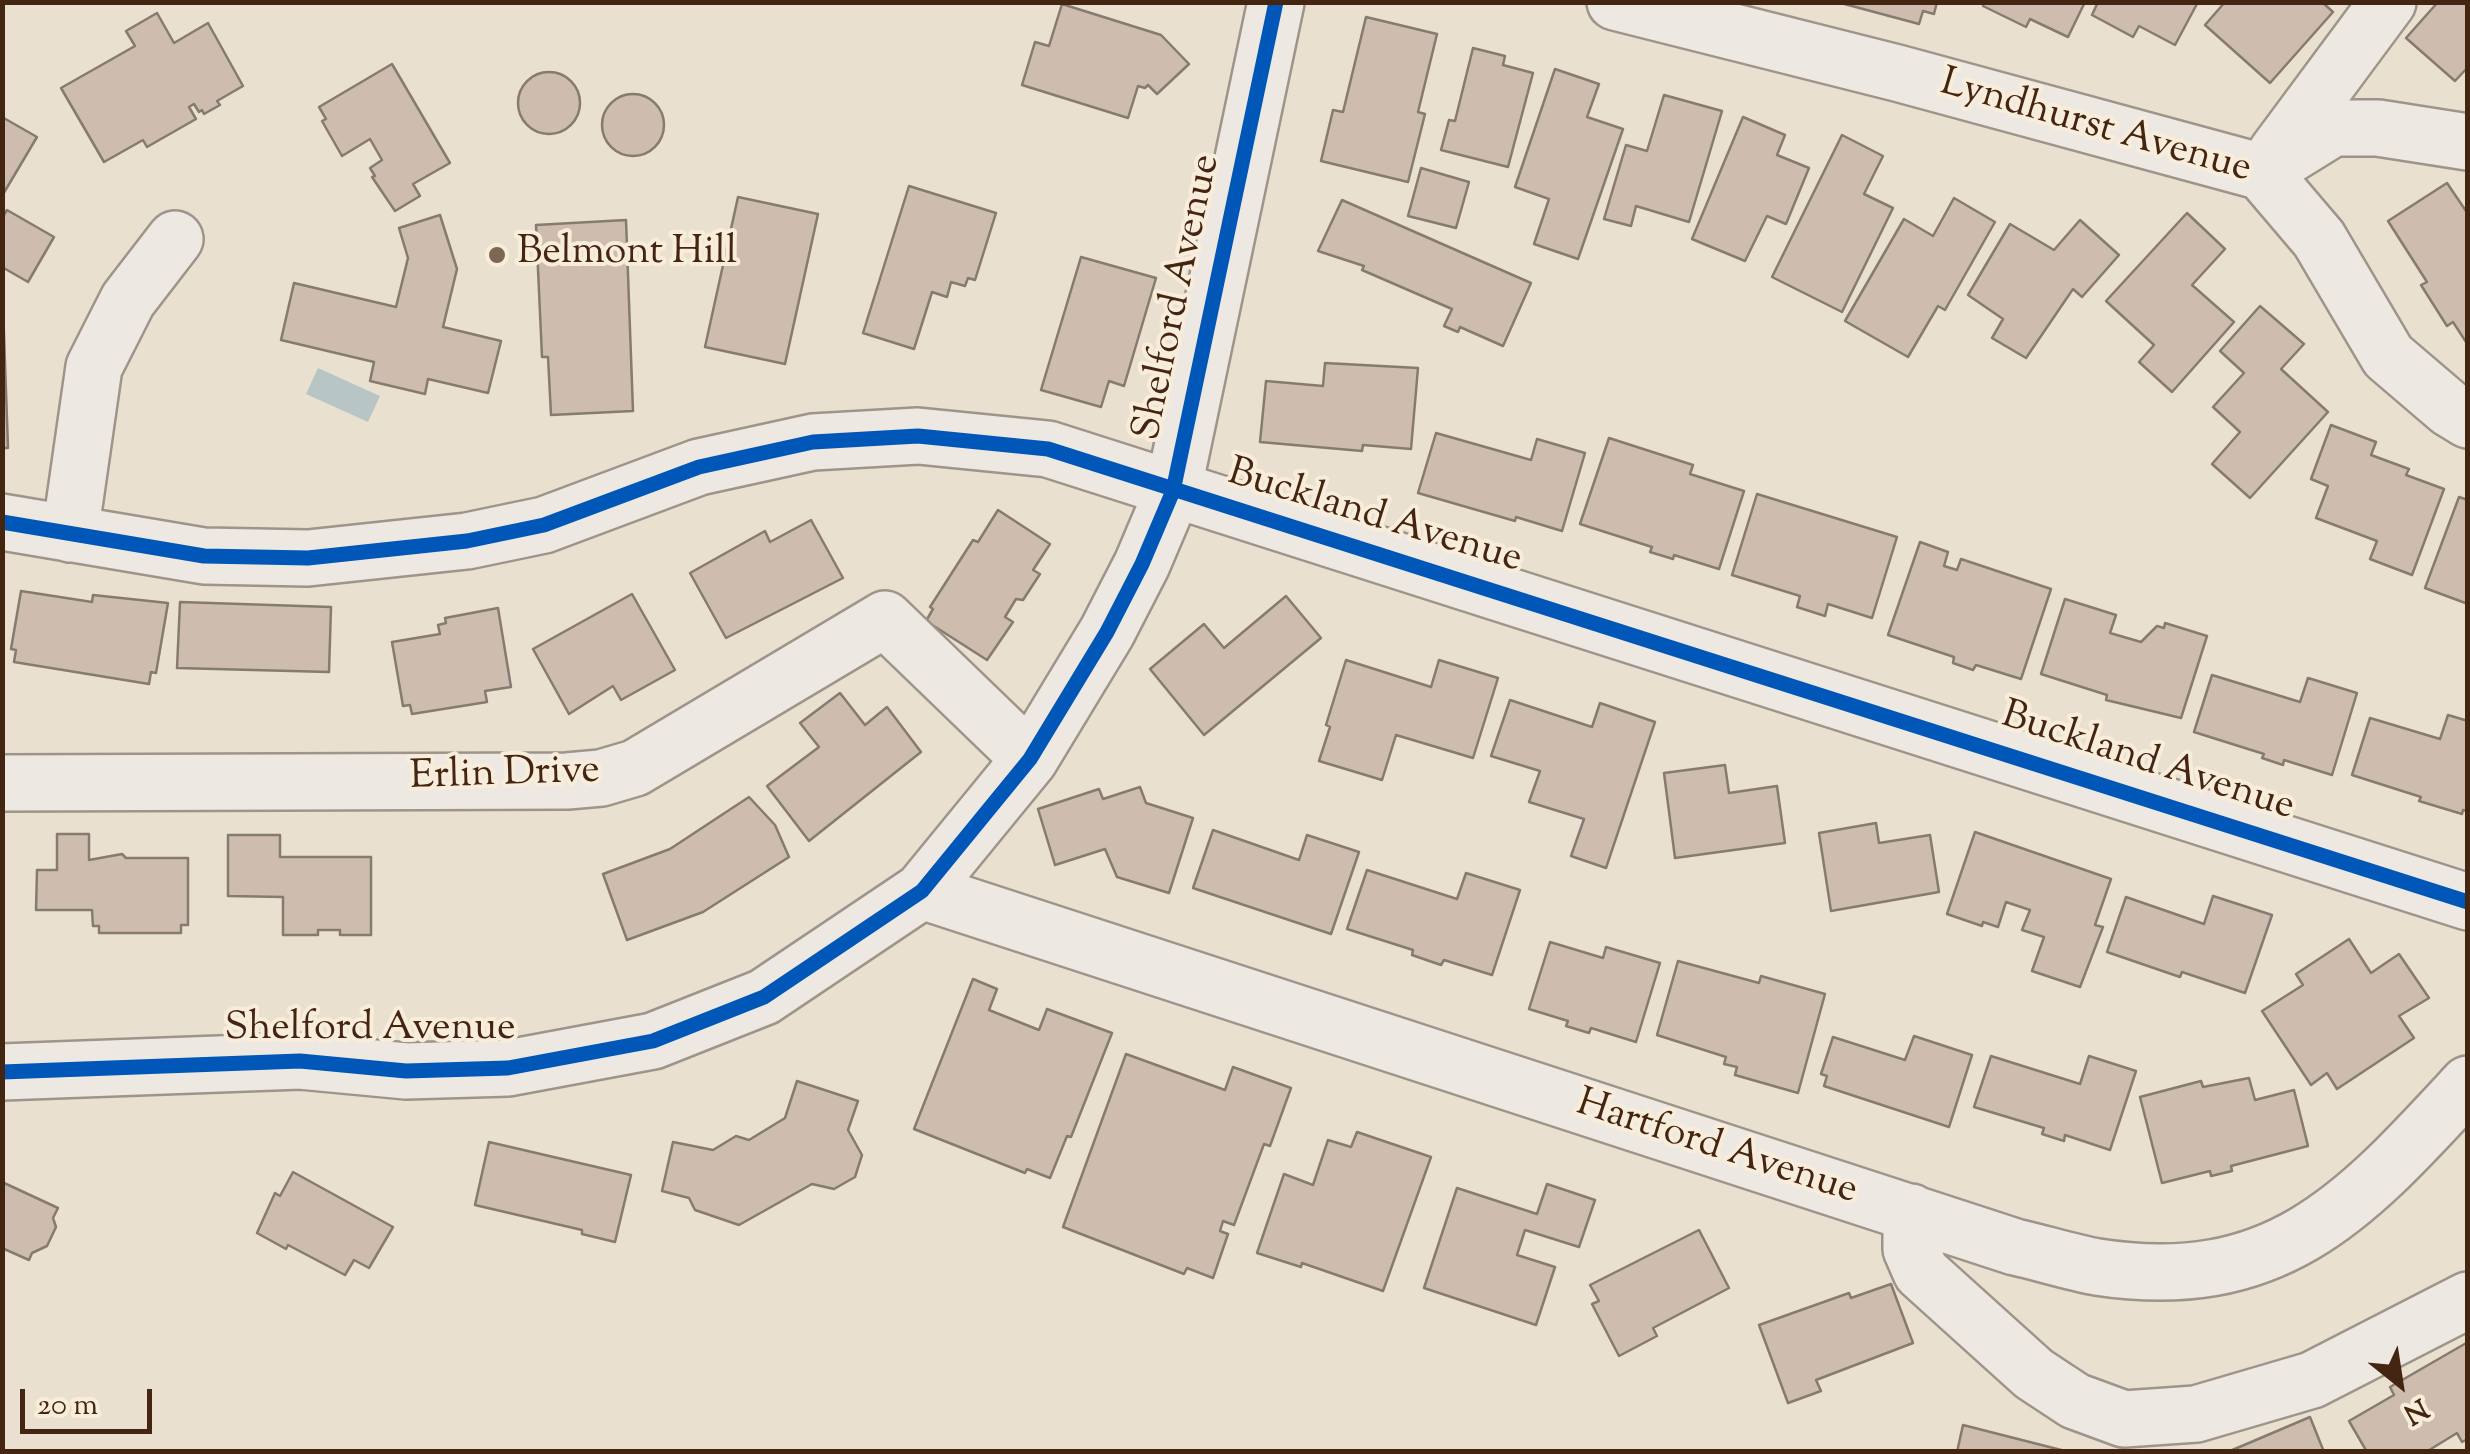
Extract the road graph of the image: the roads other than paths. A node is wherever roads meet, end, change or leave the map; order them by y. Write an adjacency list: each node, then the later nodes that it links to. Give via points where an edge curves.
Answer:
1 (1276, 2): 8 (street, Shelford Avenue)
2 (2388, 2): 5 (street)
3 (1648, 5): 5 (street, Lyndhurst Avenue)
4 (2468, 142): 5 (street, via 2333,128)
5 (2262, 172): 7 (street, Lyndhurst Avenue, via 2318,239 2388,356)
6 (175, 238): 10 (street, via 128,300 94,367)
7 (2468, 420)
8 (1173, 491): 10 (street, Buckland Avenue, via 1048,449 918,436 814,442 699,467 544,525 384,552 204,556); 11 (street, Shelford Avenue, via 1108,632); 14 (street, Buckland Avenue)
9 (2, 522): 10 (street, Buckland Avenue)
10 (70, 534)
11 (1030, 759): 12 (street, Erlin Drive, via 886,619 635,768 601,778); 13 (street, Shelford Avenue)
12 (2, 783)
13 (922, 891): 15 (street, Shelford Avenue, via 764,997 653,1042 508,1068 406,1071 300,1061); 17 (street, Hartford Avenue)
14 (2468, 902)
15 (2, 1072)
16 (2468, 1084): 17 (street, Hartford Avenue, via 2345,1208 2290,1245 2235,1264 2181,1272 2098,1267)
17 (1912, 1212): 18 (street, via 1911,1249 1922,1272 2034,1374 2076,1402 2124,1419 2196,1414 2312,1380)
18 (2468, 1300)

